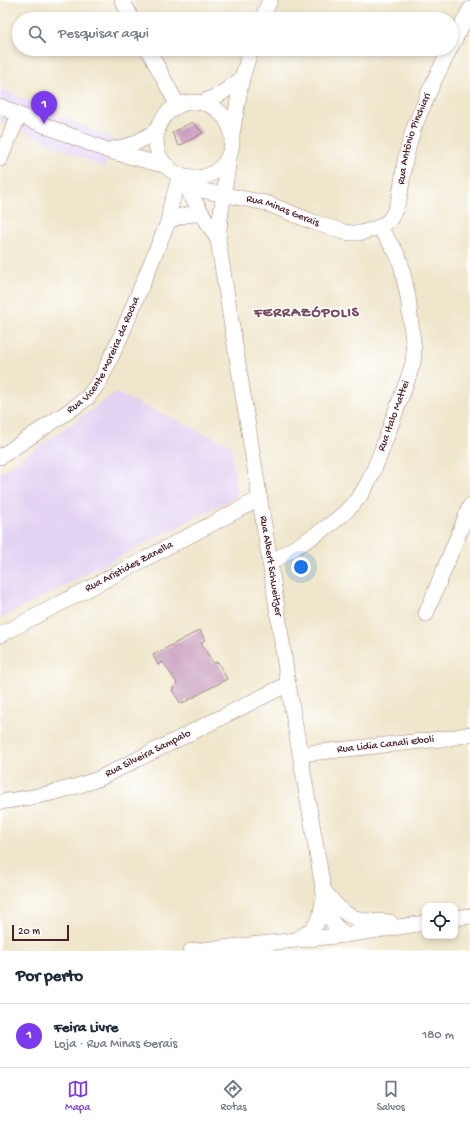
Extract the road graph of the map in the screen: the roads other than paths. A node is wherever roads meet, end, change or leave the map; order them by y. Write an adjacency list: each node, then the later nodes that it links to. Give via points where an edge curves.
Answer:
1 (122, 0): 4 (street)
2 (270, 0): 5 (street)
3 (470, 9): 6 (street, Rua Antônio Pinchiari)
4 (128, 12)
5 (265, 12)
6 (458, 32)
7 (152, 56): 13 (street)
8 (249, 56): 10 (street, Rua Albert Schweitzer)
9 (446, 56): 24 (street, Rua Antônio Pinchiari, via 414,130 396,208 391,218)
10 (242, 78): 11 (street, via 225,92); 16 (street, Rua Albert Schweitzer)
11 (201, 103): 13 (street, via 185,103); 16 (street, via 211,106 227,120 231,130)
12 (0, 106): 14 (street)
13 (178, 106): 15 (street, via 165,116)
14 (19, 115): 17 (street); 18 (street)
15 (158, 130): 17 (street, via 134,144); 19 (street, via 156,145)
16 (231, 145): 20 (street, via 221,167 206,176 188,177); 21 (street, Rua Albert Schweitzer)
17 (109, 151): 19 (street)
18 (0, 159)
19 (167, 166): 20 (street)
20 (183, 181): 21 (street, Rua Minas Gerais); 22 (street, Rua Albert Schweitzer); 23 (street, Rua Vicente Moreira da Rocha, via 171,205)
21 (223, 194): 24 (street, Rua Minas Gerais, via 266,203 344,232 361,233); 25 (street, Rua Albert Schweitzer)
22 (202, 214): 23 (street, via 186,214); 25 (street, Rua Albert Schweitzer)
23 (168, 222): 26 (street, Rua Vicente Moreira da Rocha, via 101,379 88,397)
24 (379, 227): 29 (street, Rua Italo Mattei, via 401,264 408,297 413,363 367,486 361,495 342,515)
25 (218, 240): 27 (street, Rua Albert Schweitzer)
26 (0, 457)
27 (259, 499): 29 (street, Rua Albert Schweitzer); 31 (street, Rua Aristides Zanella)
28 (470, 506): 30 (street)
29 (270, 563): 32 (street, Rua Albert Schweitzer)
30 (426, 614)
31 (0, 635)
32 (288, 684): 34 (street, Rua Albert Schweitzer); 35 (street, Rua Silveira Sampalo, via 98,780 67,790)
33 (470, 734): 34 (street, Rua Lidia Canali Eboli)
34 (301, 754): 36 (street, Rua Albert Schweitzer)
35 (0, 802)
36 (324, 891): 39 (street, via 352,917); 40 (street, Rua Albert Schweitzer, via 331,920); 41 (street, Rua Albert Schweitzer, via 318,922)
37 (470, 916): 38 (street)
38 (458, 918)
39 (419, 924): 40 (street)
40 (345, 935): 41 (street)
41 (296, 939): 42 (street)
42 (191, 951)

